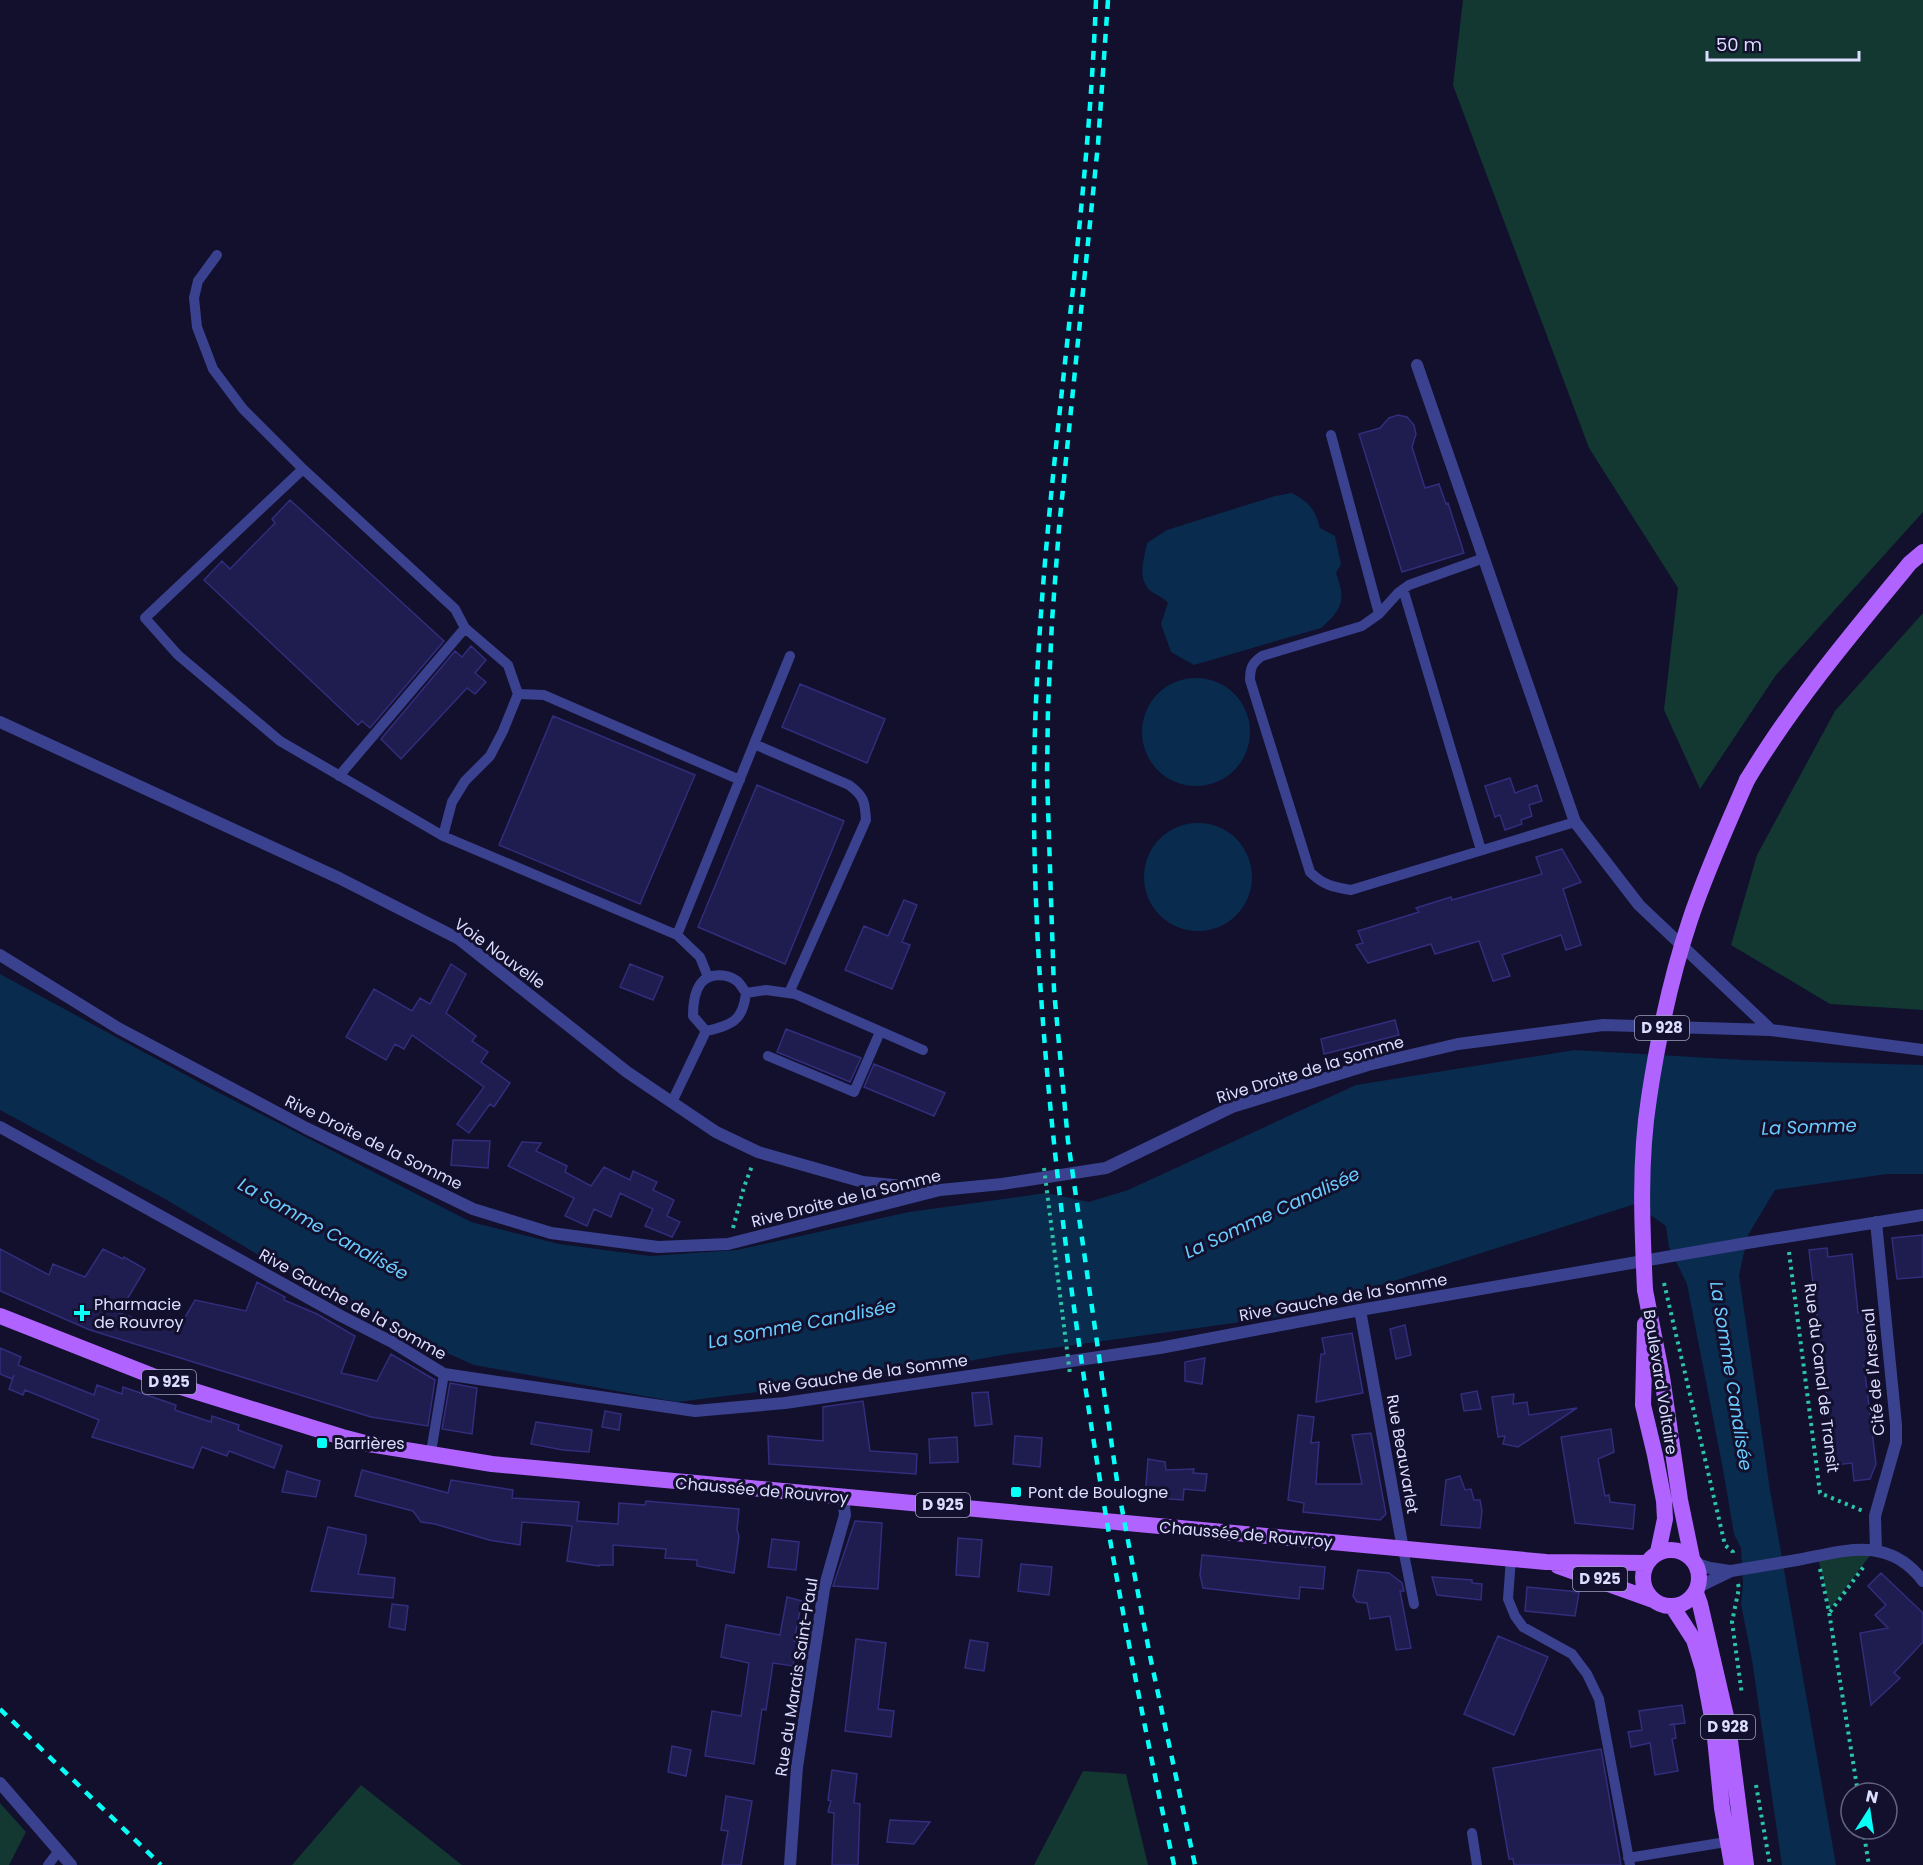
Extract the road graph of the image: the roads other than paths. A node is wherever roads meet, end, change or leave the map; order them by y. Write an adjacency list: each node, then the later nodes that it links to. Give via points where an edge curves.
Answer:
1 (217, 255): 4 (lane, via 198,281 194,298 197,327 213,369 243,409)
2 (1417, 365): 6 (street)
3 (1331, 435): 8 (lane)
4 (303, 469): 9 (lane, via 455,609); 14 (lane, via 145,618 178,655 280,741)
5 (1923, 552): 35 (main road, D 928, bridge, via 1836,651 1771,741 1747,780 1691,918 1674,972 1648,1100 1642,1220)
6 (1484, 558): 7 (lane); 16 (street)
7 (1403, 589): 8 (lane); 18 (lane)
8 (1379, 614): 18 (lane, via 1362,626 1262,656 1250,669 1250,680 1310,872 1329,887 1351,890)
9 (465, 628): 11 (lane, via 508,665); 14 (lane)
10 (790, 656): 13 (lane)
11 (518, 694): 15 (lane, via 544,695); 17 (lane, via 490,756 465,781 452,802)
12 (0, 722): 30 (street, Voie Nouvelle, via 339,878 459,939 627,1072)
13 (754, 744): 15 (lane); 23 (lane, via 849,785 865,804 866,820)
14 (339, 776): 17 (lane)
15 (740, 780): 19 (lane)
16 (1575, 822): 18 (lane); 24 (street, via 1639,905)
17 (443, 836): 19 (lane)
18 (1481, 850)
19 (677, 935): 21 (lane, via 700,957)
20 (0, 955): 32 (street, Rive Droite de la Somme, via 128,1033 306,1128 473,1209 550,1233 658,1247 728,1244)
21 (708, 977): 22 (lane, via 722,975 737,981); 25 (lane, via 700,984 693,1010 693,1016)
22 (746, 993): 23 (lane); 25 (lane, via 737,1019 725,1027)
23 (789, 993): 26 (lane)
24 (1771, 1030): 28 (street, Rive Droite de la Somme); 32 (street, Rive Droite de la Somme, via 1603,1026 1458,1044 1368,1065 1232,1107 1106,1168)
25 (706, 1031): 30 (lane)
26 (880, 1032): 27 (lane); 29 (lane, via 854,1092)
27 (922, 1050)
28 (1923, 1050)
29 (768, 1056)
30 (672, 1102): 32 (street, Voie Nouvelle, via 716,1132 758,1152 863,1182)
31 (0, 1127): 38 (street, Rive Gauche de la Somme, via 393,1342)
32 (940, 1190)
33 (1923, 1215): 34 (street, Rive Gauche de la Somme)
34 (1876, 1222): 36 (street, Rive Gauche de la Somme); 42 (street, Cité de l'Arsenal, via 1896,1425 1896,1442 1875,1516)
35 (1646, 1290): 44 (main road, Boulevard Voltaire / D 928, via 1643,1405 1665,1519); 45 (main road, Boulevard Voltaire / D 928, via 1680,1500)
36 (1360, 1310): 38 (street, Rive Gauche de la Somme, via 1148,1349 785,1403 695,1411); 41 (street, Rue Beauvarlet)
37 (0, 1316): 39 (main road, Chaussée de Rouvroy / D 925, via 178,1386 360,1442)
38 (444, 1374): 39 (lane)
39 (431, 1452): 40 (main road, Chaussée de Rouvroy / D 925, via 537,1469)
40 (843, 1497): 41 (main road, Chaussée de Rouvroy / D 925); 60 (street, Rue du Marais Saint-Paul, via 845,1515 824,1589 797,1767)
41 (1402, 1549): 43 (main road, Chaussée de Rouvroy / D 925); 51 (lane, Rue Beauvarlet)
42 (1876, 1550): 47 (street, bridge, via 1853,1550); 48 (street, via 1908,1565)
43 (1511, 1558): 46 (main road, Chaussée de Rouvroy / D 925); 57 (lane, via 1508,1599 1515,1616 1523,1627 1572,1654 1599,1699)
44 (1652, 1558): 45 (main road, via 1667,1549 1685,1552); 46 (main road, Chaussée de Rouvroy / D 925); 50 (main road, via 1642,1578)
45 (1694, 1561): 47 (street); 49 (main road, via 1700,1579)
46 (1546, 1562): 50 (main road, Chaussée de Rouvroy / D 925)
47 (1731, 1571): 49 (street)
48 (1922, 1579)
49 (1697, 1590): 52 (main road, via 1686,1602); 55 (main road, D 928, via 1724,1704)
50 (1653, 1600): 52 (main road)
51 (1414, 1604)
52 (1672, 1606): 55 (main road, D 928, via 1694,1640 1702,1669)
53 (0, 1783): 56 (street)
54 (1472, 1833): 61 (lane)
55 (1734, 1841): 57 (lane); 62 (main road, D 928); 63 (main road, D 928)
56 (58, 1852): 58 (lane); 59 (street)
57 (1629, 1861)
58 (48, 1865)
59 (70, 1865)
60 (790, 1865)
61 (1477, 1865)
62 (1732, 1865)
63 (1746, 1865)

